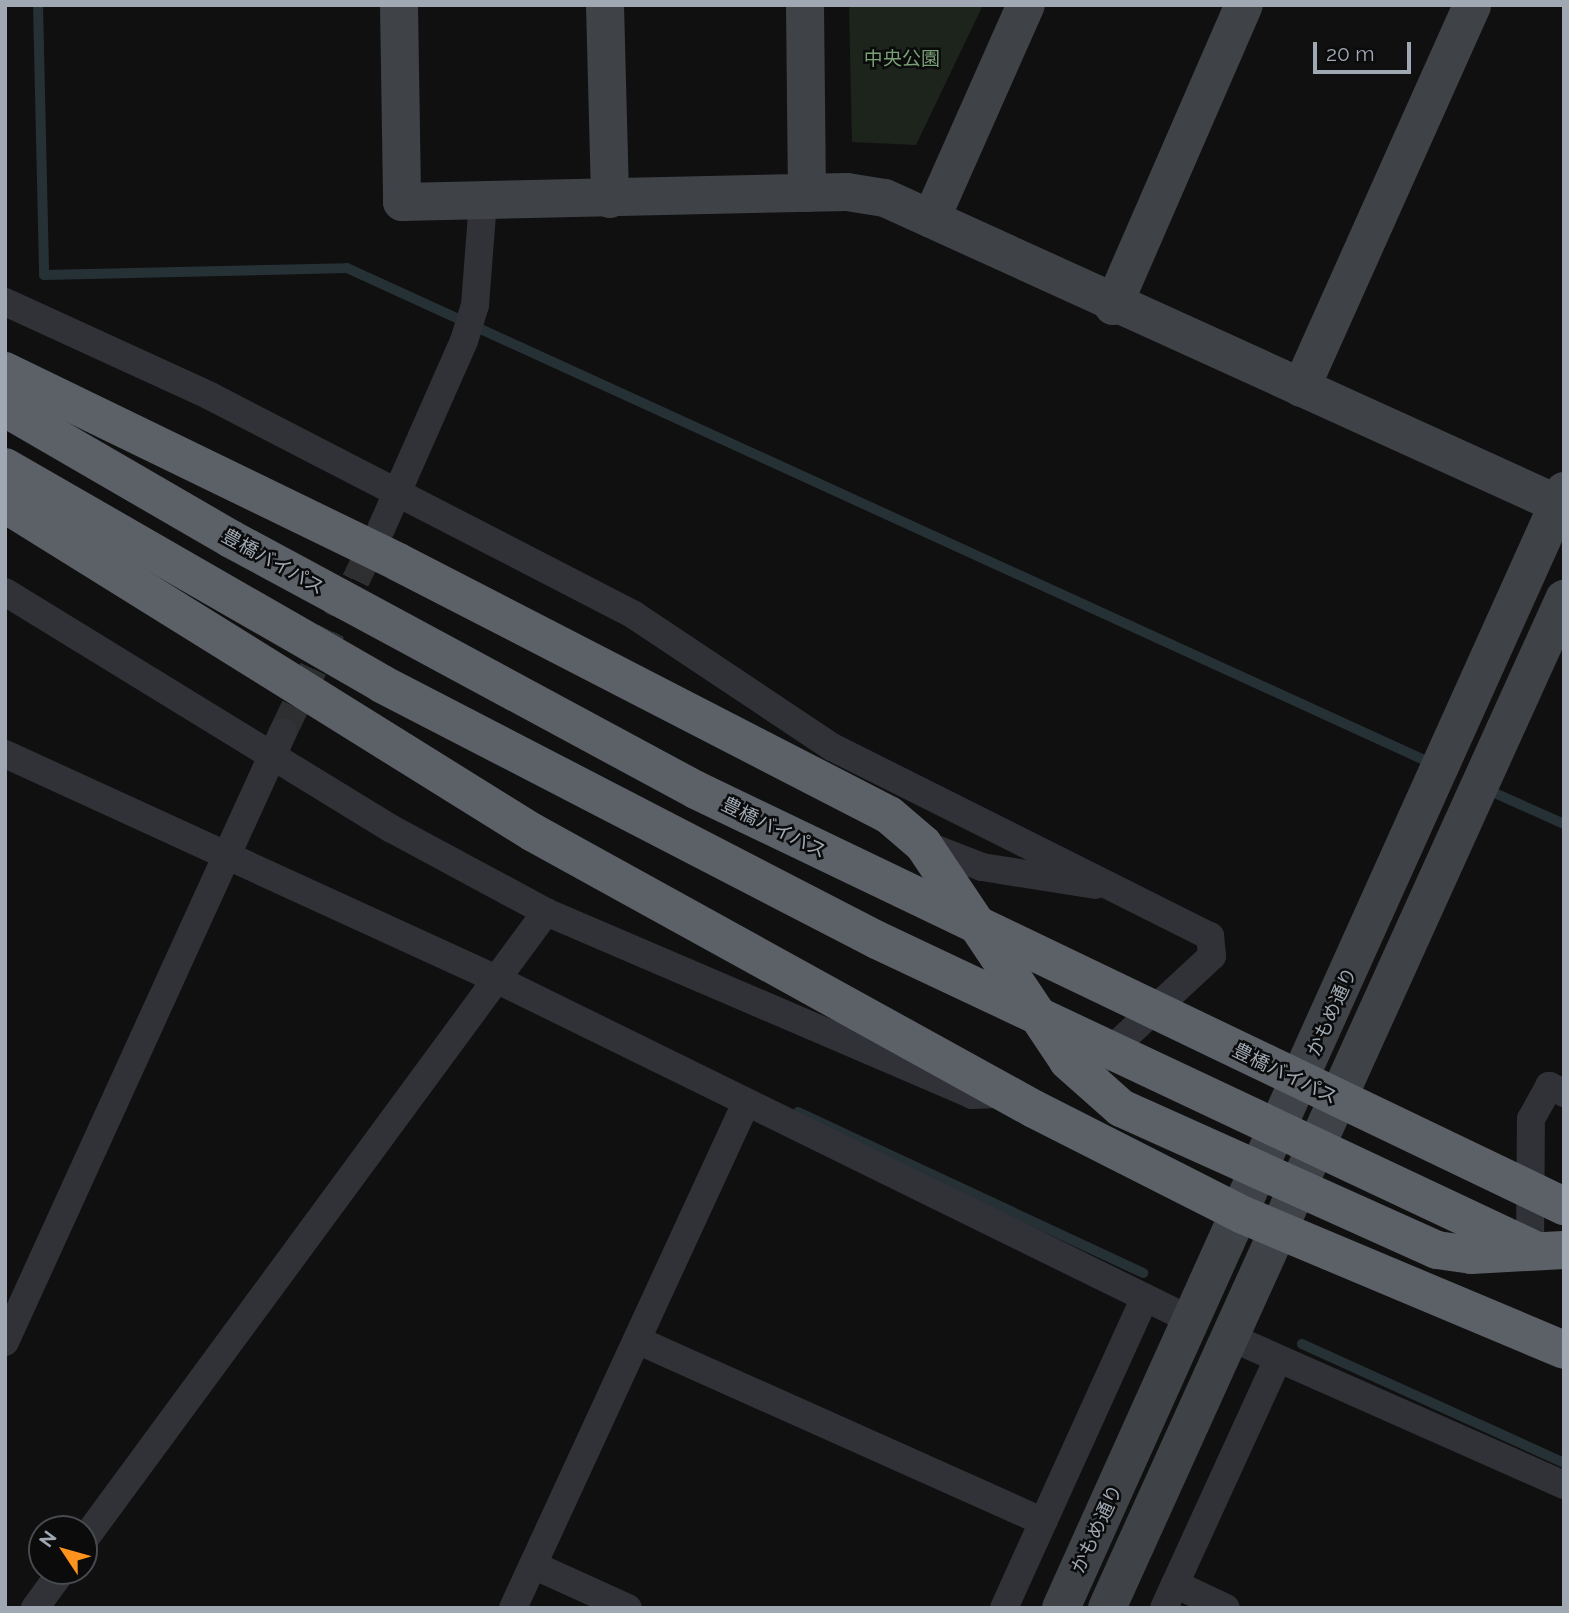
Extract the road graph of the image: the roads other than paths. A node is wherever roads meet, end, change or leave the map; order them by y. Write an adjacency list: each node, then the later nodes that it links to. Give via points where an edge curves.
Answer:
1 (399, 5): 9 (street, via 402,202)
2 (605, 5): 8 (street)
3 (805, 5): 7 (street)
4 (1026, 5): 10 (street)
5 (1244, 5): 12 (street)
6 (1472, 5): 14 (street)
7 (807, 194): 8 (street); 10 (street, via 885,198)
8 (610, 199): 9 (street)
9 (483, 202): 17 (street, via 475,305 464,341)
10 (931, 219): 12 (street)
11 (5, 302): 17 (street)
12 (1113, 306): 14 (street)
13 (5, 371): 25 (highway, via 843,786)
14 (1301, 388): 18 (street)
15 (5, 408): 36 (highway, 豊橋バイパス, via 231,539 696,790)
16 (5, 467): 39 (highway, via 382,684 877,940)
17 (397, 491): 20 (street); 27 (street, via 634,615 832,747)
18 (1561, 498): 34 (street, かもめ通り)
19 (5, 504): 32 (highway, via 532,832)
20 (380, 529)
21 (5, 592): 23 (street)
22 (1564, 599): 35 (street, かもめ通り)
23 (277, 744): 26 (street); 28 (street)
24 (5, 754): 26 (street)
25 (923, 844): 27 (street, via 982,867); 30 (highway)
26 (230, 849): 29 (street); 44 (street)
27 (1119, 888): 30 (street, via 1192,923 1215,947 1099,1060)
28 (546, 912): 29 (street); 32 (street, via 972,1095)
29 (494, 978): 33 (street); 48 (street)
30 (1090, 1085): 34 (highway, via 1121,1108)
31 (1564, 1093): 39 (street, via 1549,1086 1531,1119)
32 (1009, 1094): 37 (highway)
33 (746, 1103): 40 (street); 43 (street)
34 (1261, 1174): 35 (highway); 37 (street, かもめ通り)
35 (1297, 1189): 38 (street, かもめ通り); 39 (highway, via 1437,1250)
36 (1564, 1206)
37 (1243, 1215): 38 (highway); 41 (street, かもめ通り)
38 (1279, 1230): 42 (street, かもめ通り); 45 (highway)
39 (1553, 1255)
40 (1145, 1297): 41 (street); 49 (street)
41 (1194, 1321): 57 (street, かもめ通り)
42 (1230, 1337): 46 (street); 58 (street, かもめ通り)
43 (637, 1340): 49 (street); 50 (street)
44 (5, 1342)
45 (1564, 1350)
46 (1278, 1359): 47 (street); 52 (street)
47 (1564, 1485)
48 (98, 1521)
49 (1043, 1522): 56 (street)
50 (533, 1565): 54 (street); 55 (street)
51 (52, 1585): 53 (street)
52 (1169, 1596): 59 (street)
53 (35, 1608)
54 (513, 1608)
55 (628, 1608)
56 (1004, 1608)
57 (1061, 1608)
58 (1107, 1608)
59 (1226, 1608)

